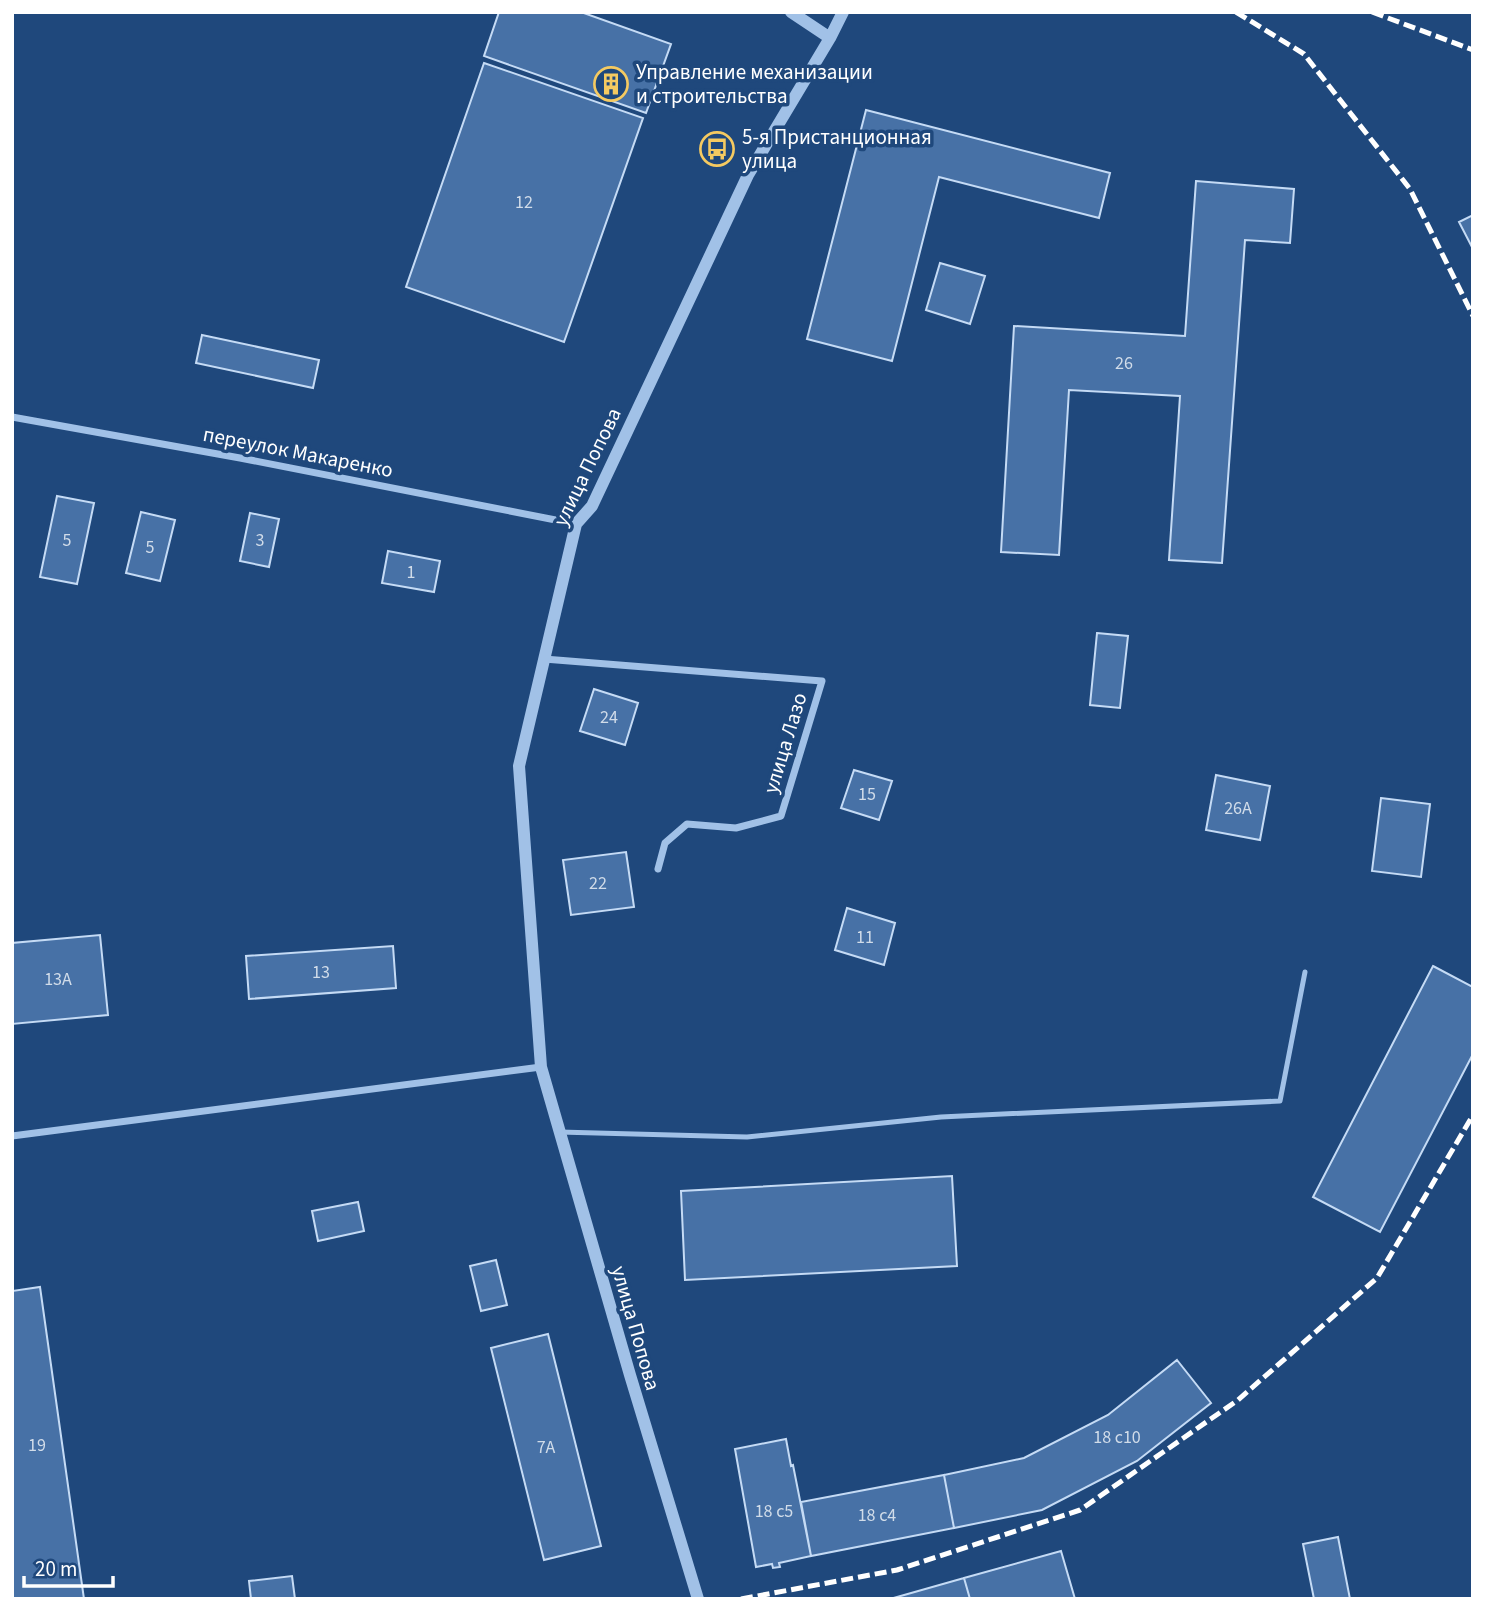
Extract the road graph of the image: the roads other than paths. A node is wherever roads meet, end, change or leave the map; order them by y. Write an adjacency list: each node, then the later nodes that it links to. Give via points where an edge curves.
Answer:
1 (790, 12): 3 (street)
2 (843, 12): 3 (street, улица Попова)
3 (830, 38): 5 (street, улица Попова, via 748,175 592,506)
4 (12, 417): 5 (street, переулок Макаренко)
5 (576, 524): 6 (street, улица Попова)
6 (544, 659): 7 (street, улица Лазо, via 822,681 781,816 736,828 687,824 665,843); 9 (street, улица Попова, via 519,766)
7 (658, 869)
8 (1305, 972): 10 (lane, via 1280,1101 941,1117 747,1137)
9 (541, 1067): 10 (street, улица Попова); 11 (street)
10 (559, 1132): 12 (street, улица Попова)
11 (12, 1136)
12 (698, 1599)

